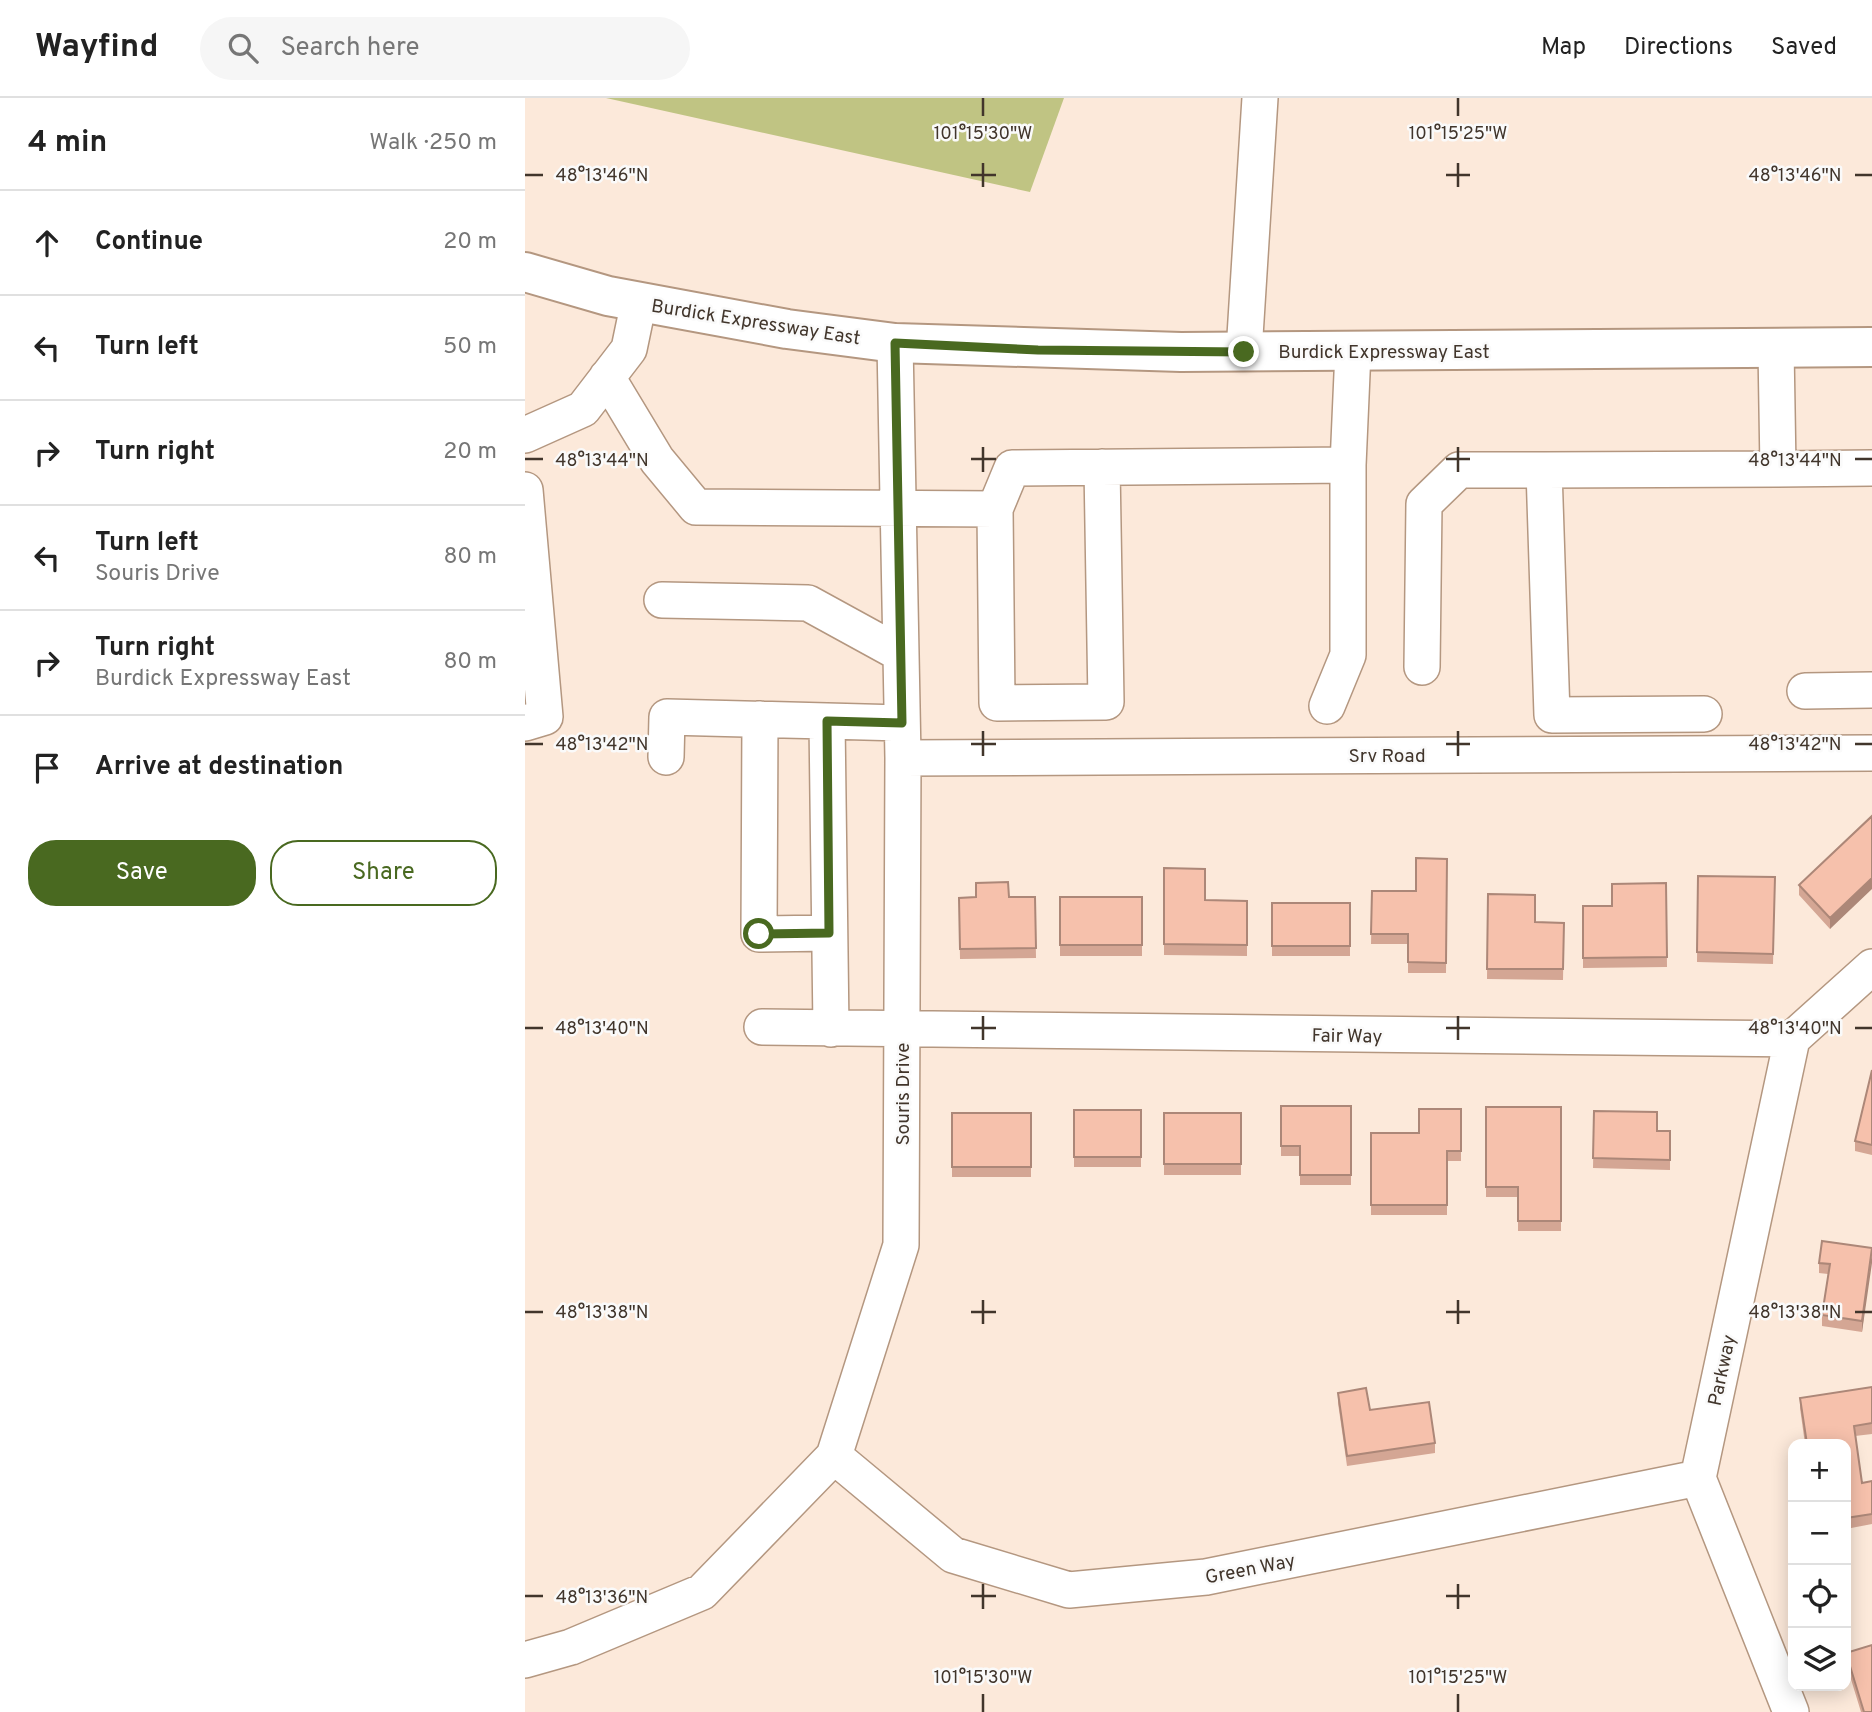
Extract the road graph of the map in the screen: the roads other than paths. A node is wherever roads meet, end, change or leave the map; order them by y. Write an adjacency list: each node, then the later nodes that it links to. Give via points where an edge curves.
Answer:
1 (1260, 98): 8 (street)
2 (525, 272): 3 (main road, Burdick Expressway East)
3 (639, 301): 4 (main road, Burdick Expressway East, via 787,329); 9 (street, via 629,349)
4 (895, 343): 8 (main road, Burdick Expressway East); 17 (street, Souris Drive)
5 (1872, 347): 6 (main road, Burdick Expressway East)
6 (1776, 348): 7 (main road, Burdick Expressway East); 13 (street)
7 (1353, 351): 8 (main road, Burdick Expressway East); 11 (street)
8 (1244, 352)
9 (607, 377): 10 (street, via 583,409); 17 (street, via 657,460 696,507)
10 (525, 435)
11 (1347, 465): 12 (street); 24 (street, via 1348,655)
12 (1103, 467): 18 (street, via 1012,468); 18 (street, via 1106,702 997,703)
13 (1778, 468): 14 (street); 15 (street)
14 (1872, 468)
15 (1544, 470): 21 (street, via 1459,470 1424,504); 25 (street, via 1552,715)
16 (525, 490): 28 (street, via 545,717)
17 (898, 509): 18 (street); 20 (street, Souris Drive)
18 (995, 509)
19 (662, 600): 20 (street, via 809,603)
20 (901, 654): 29 (street, Souris Drive)
21 (1422, 667)
22 (1872, 690): 23 (street)
23 (1805, 691)
24 (1327, 706)
25 (1704, 714)
26 (759, 719): 27 (street); 31 (street, via 667,717); 33 (street, via 759,934)
27 (827, 721): 29 (street); 33 (street)
28 (525, 723)
29 (902, 723): 32 (street, Souris Drive)
30 (1872, 753): 32 (street, Srv Road)
31 (666, 757)
32 (903, 758): 37 (street, Souris Drive)
33 (829, 933): 36 (street)
34 (1872, 967): 38 (street)
35 (762, 1027): 36 (street, Fair Way)
36 (831, 1029): 37 (street, Fair Way)
37 (902, 1031): 38 (street, Fair Way); 39 (street, Souris Drive, via 901,1245)
38 (1792, 1039): 40 (street, Parkway)
39 (834, 1456): 40 (street, Green Way, via 953,1555 1069,1590 1206,1577); 41 (street, Souris Drive, via 702,1592 571,1647)
40 (1698, 1478): 42 (street)
41 (525, 1660)
42 (1791, 1712)

